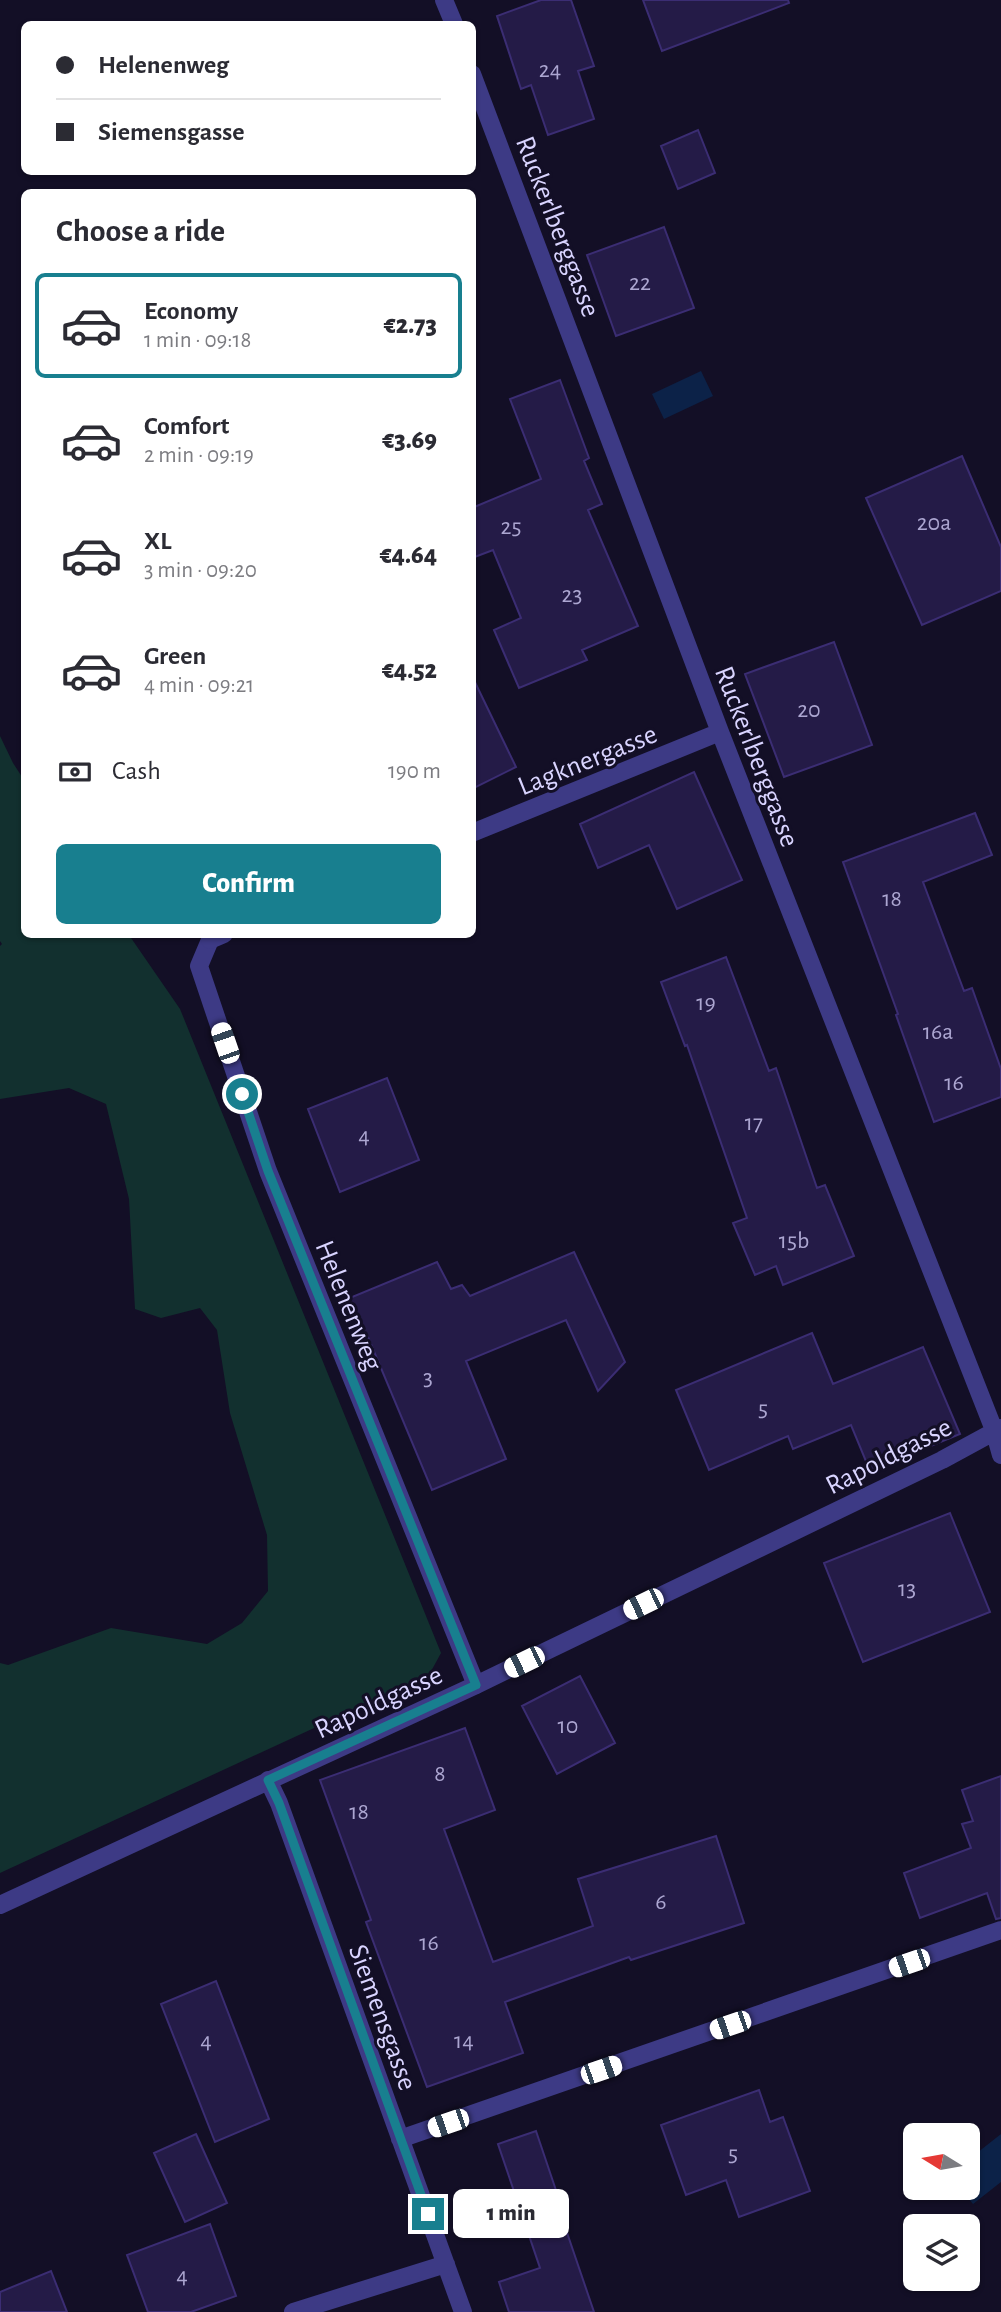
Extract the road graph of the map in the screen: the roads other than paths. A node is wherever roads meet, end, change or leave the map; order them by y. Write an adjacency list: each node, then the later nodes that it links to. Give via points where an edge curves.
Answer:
1 (444, 0): 2 (street)
2 (453, 21)
3 (476, 85): 4 (street, Ruckerlberggasse)
4 (720, 733): 5 (street, Lagknergasse); 7 (street, Ruckerlberggasse)
5 (476, 831)
6 (216, 938): 9 (street, Helenenweg, via 199,966 268,1171)
7 (998, 1429): 8 (street, Ruckerlberggasse); 9 (street, Rapoldgasse)
8 (1001, 1455)
9 (476, 1685): 10 (street, Rapoldgasse)
10 (268, 1780): 11 (street, Rapoldgasse); 13 (street, Siemensgasse)
11 (0, 1905)
12 (1001, 1930): 13 (street)
13 (400, 2139): 14 (street, Siemensgasse)
14 (446, 2264): 15 (street); 16 (street, Siemensgasse)
15 (293, 2312)
16 (463, 2312)

